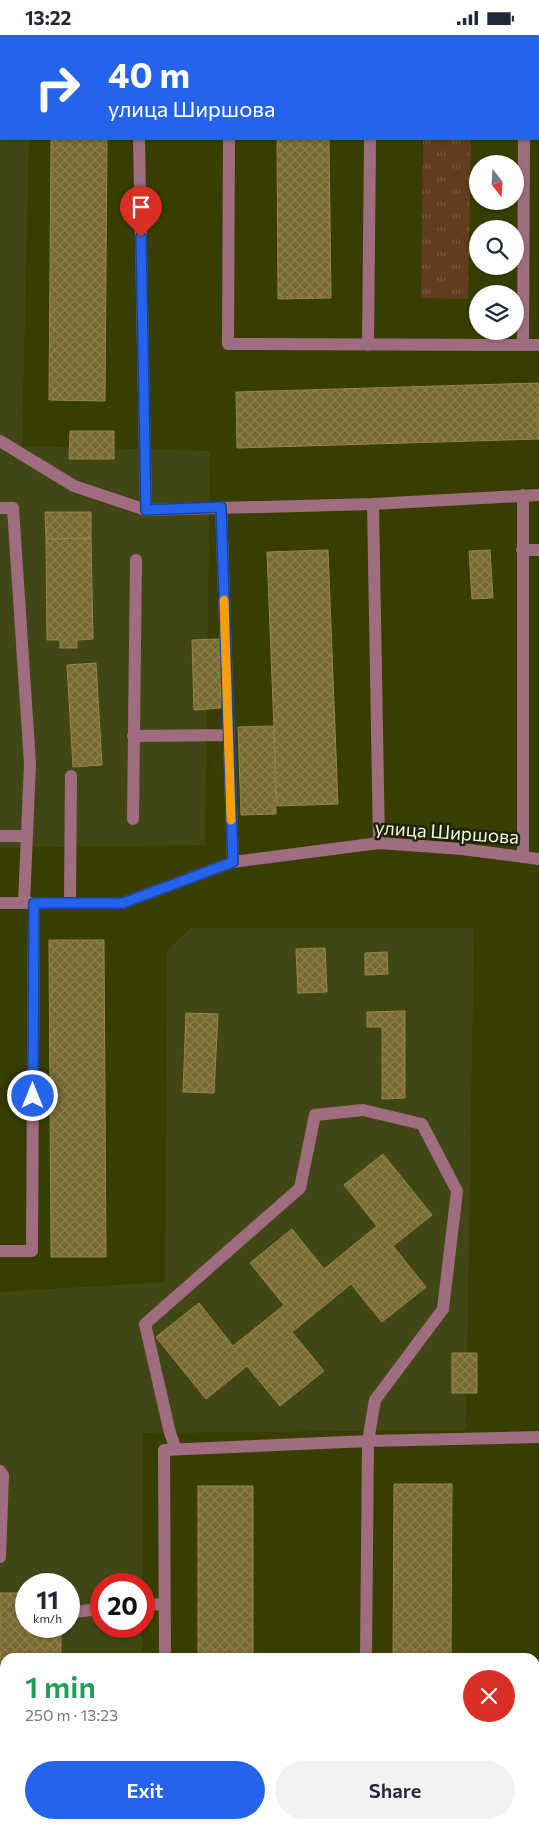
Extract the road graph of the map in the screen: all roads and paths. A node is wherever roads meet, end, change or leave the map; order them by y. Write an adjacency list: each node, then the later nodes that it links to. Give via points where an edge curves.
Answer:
1 (139, 140): 14 (street)
2 (229, 140): 5 (street, via 228,344)
3 (370, 140): 5 (street)
4 (524, 140): 6 (street)
5 (368, 345): 6 (street)
6 (524, 345): 7 (street)
7 (539, 345)
8 (0, 441): 14 (street, via 74,486)
9 (523, 495): 10 (street); 11 (street); 15 (street)
10 (539, 495)
11 (372, 504): 12 (street); 24 (street)
12 (221, 507): 14 (street); 18 (street)
13 (0, 508): 23 (street, via 13,508 30,764)
14 (146, 510)
15 (522, 550): 16 (street); 25 (street)
16 (539, 550)
17 (136, 560): 19 (street)
18 (229, 735): 19 (street); 27 (street)
19 (133, 736): 21 (street)
20 (71, 776): 30 (street)
21 (132, 819)
22 (0, 836): 23 (street)
23 (27, 836): 29 (street)
24 (379, 843): 25 (street, улица Ширшова); 27 (street, улица Ширшова)
25 (523, 857): 26 (street, улица Ширшова)
26 (539, 859)
27 (233, 862): 30 (street, улица Ширшова, via 123,903)
28 (0, 903): 29 (street, улица Ширшова)
29 (29, 903): 30 (street, улица Ширшова); 31 (street, via 32,1251)
30 (70, 903)
31 (0, 1251)
32 (539, 1437): 33 (street)
33 (368, 1441): 34 (street); 34 (street, via 375,1400 443,1309 457,1191 422,1124 363,1110 315,1115 300,1189 145,1324); 40 (street)
34 (176, 1449): 37 (street, via 164,1449)
35 (0, 1471): 36 (street, via 3,1475)
36 (0, 1557)
37 (165, 1603): 38 (street); 39 (street)
38 (155, 1604)
39 (165, 1653)
40 (366, 1653)

